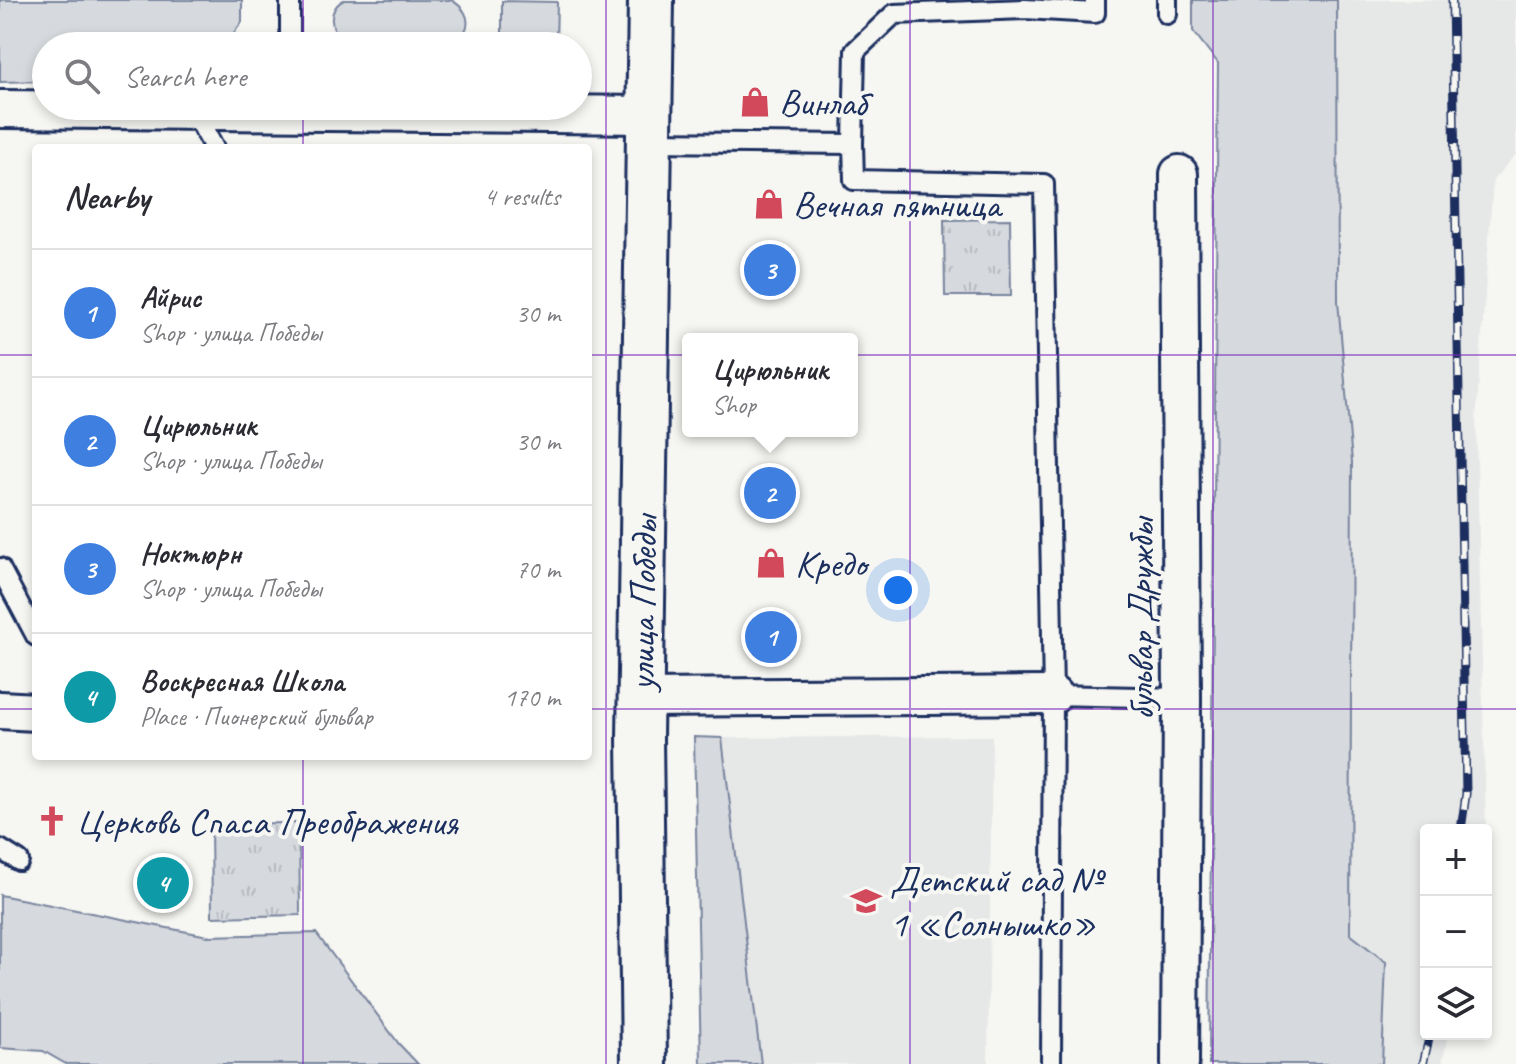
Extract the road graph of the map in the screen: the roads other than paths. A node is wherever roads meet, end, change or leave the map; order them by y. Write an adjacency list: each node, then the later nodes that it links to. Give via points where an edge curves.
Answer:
1 (290, 0): 4 (lane)
2 (651, 0): 9 (main road, улица Победы)
3 (1095, 0): 11 (lane, via 1095,13 1025,9 894,14 855,51)
4 (290, 32)
5 (0, 109): 6 (street)
6 (32, 109)
7 (199, 120): 10 (lane)
8 (497, 120): 9 (street)
9 (649, 128): 11 (lane); 16 (main road, улица Победы)
10 (212, 144)
11 (853, 144): 15 (lane, via 854,180 1044,184)
12 (1179, 174): 17 (street, бульвар Дружбы)
13 (0, 568): 14 (lane)
14 (32, 628)
15 (1053, 695): 16 (street); 17 (lane); 23 (lane)
16 (641, 698): 22 (main road, улица Победы)
17 (1182, 698): 24 (street, бульвар Дружбы)
18 (0, 710): 19 (street)
19 (32, 712)
20 (0, 849): 21 (lane)
21 (19, 861)
22 (644, 1064)
23 (1051, 1064)
24 (1180, 1064)

